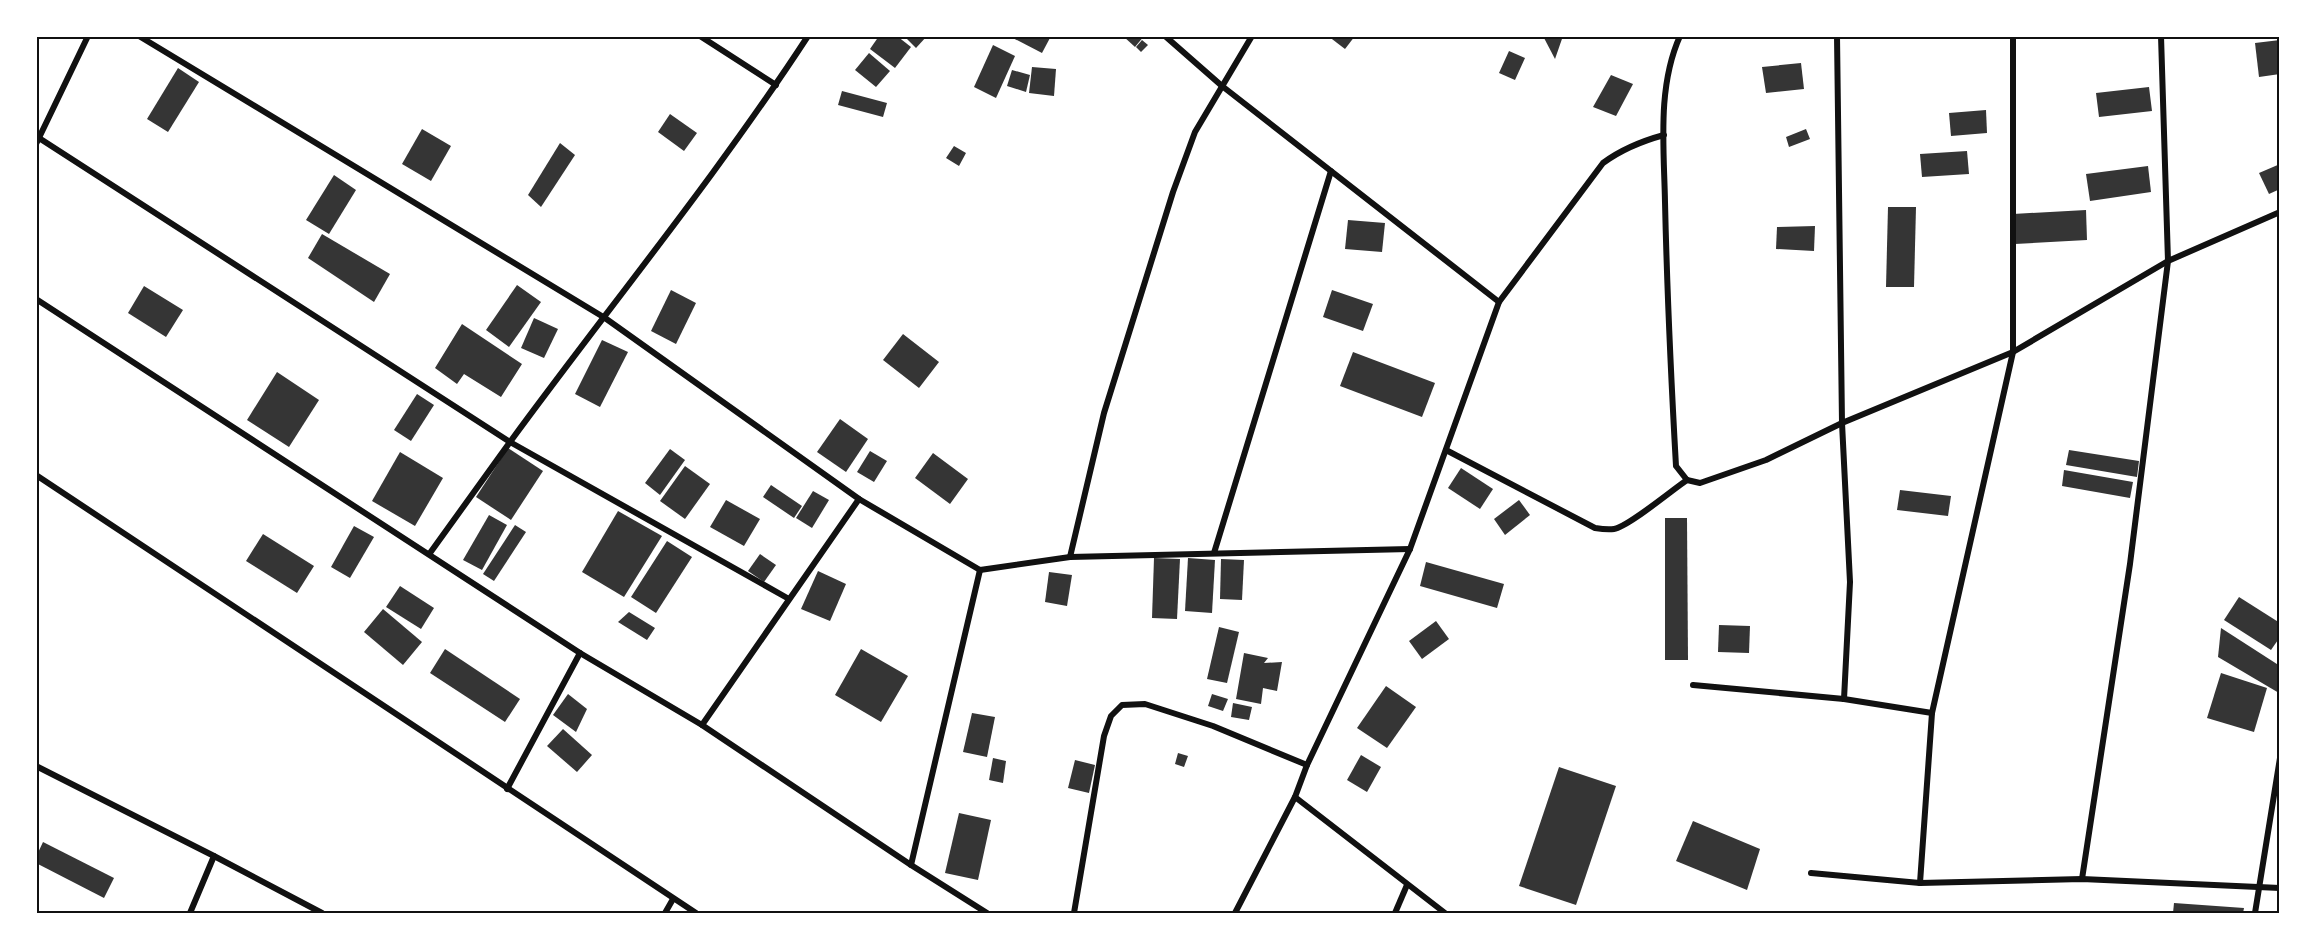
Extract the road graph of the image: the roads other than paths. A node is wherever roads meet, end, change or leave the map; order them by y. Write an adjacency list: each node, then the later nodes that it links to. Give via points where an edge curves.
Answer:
1 (88, 36): 14 (street)
2 (139, 36): 20 (street)
3 (700, 36): 11 (street)
4 (808, 36): 11 (street)
5 (1165, 36): 12 (street)
6 (1252, 36): 12 (street)
7 (1680, 36): 13 (street, via 1670,60)
8 (1837, 36): 22 (street)
9 (2013, 36): 21 (street)
10 (2161, 36): 17 (street)
11 (776, 85): 20 (street)
12 (1222, 86): 15 (street); 31 (street, via 1195,132 1173,192 1104,413)
13 (1664, 135): 19 (street, via 1627,148 1603,163); 26 (street, via 1667,302 1676,466)
14 (38, 141): 23 (street)
15 (1331, 171): 19 (street); 30 (street)
16 (2280, 212): 17 (street)
17 (2168, 261): 21 (street); 47 (street, via 2130,564)
18 (36, 299): 29 (street)
19 (1500, 302): 24 (street)
20 (605, 318): 23 (street); 27 (street)
21 (2013, 352): 22 (street); 37 (street)
22 (1842, 423): 26 (street, via 1766,460 1700,483); 36 (street, via 1850,582)
23 (510, 442): 29 (street); 33 (street)
24 (1446, 450): 26 (street, via 1595,528 1611,530 1626,525); 28 (street)
25 (36, 475): 42 (street)
26 (1687, 480)
27 (859, 499): 32 (street); 33 (street)
28 (1410, 549): 30 (street); 40 (street)
29 (430, 553): 34 (street)
30 (1214, 554): 31 (street)
31 (1070, 557): 32 (street)
32 (980, 570): 45 (street)
33 (789, 599): 38 (street)
34 (580, 653): 38 (street); 42 (street)
35 (1693, 685): 36 (street)
36 (1844, 699): 37 (street)
37 (1932, 713): 48 (street)
38 (702, 724): 45 (street)
39 (2280, 758): 50 (street)
40 (1307, 765): 43 (street); 58 (street, via 1213,726 1145,704 1122,705 1111,716 1104,736)
41 (36, 766): 44 (street)
42 (507, 789): 52 (street)
43 (1294, 797): 49 (street); 59 (street)
44 (214, 856): 53 (street); 54 (street)
45 (911, 865): 57 (street)
46 (1811, 873): 48 (street)
47 (2082, 879): 48 (street); 50 (street)
48 (1920, 883)
49 (1407, 885): 60 (street); 61 (street)
50 (2260, 887): 51 (street); 62 (street)
51 (2280, 888)
52 (673, 899): 55 (street); 56 (street)
53 (190, 913)
54 (322, 913)
55 (665, 913)
56 (696, 913)
57 (987, 913)
58 (1074, 913)
59 (1235, 913)
60 (1395, 913)
61 (1445, 913)
62 (2255, 913)

